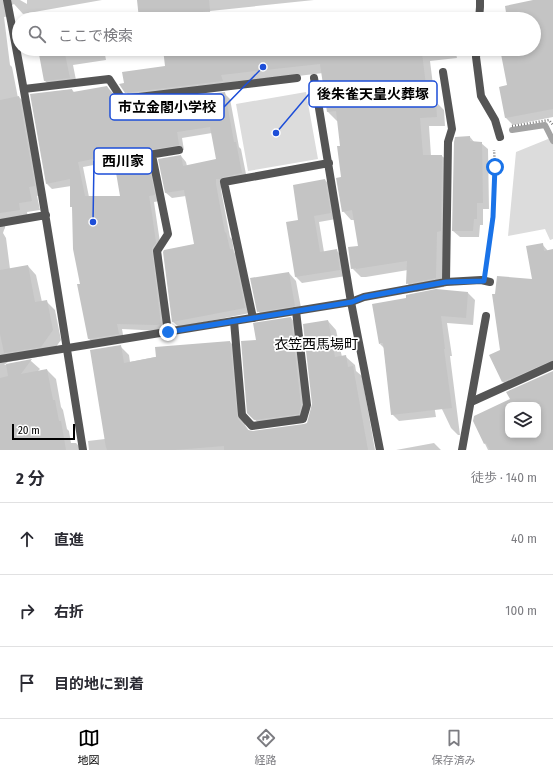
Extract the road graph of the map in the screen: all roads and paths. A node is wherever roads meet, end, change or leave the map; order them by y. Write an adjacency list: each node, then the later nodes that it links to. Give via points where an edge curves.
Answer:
1 (7, 0): 4 (street)
2 (480, 0): 3 (street)
3 (480, 12)
4 (12, 26)
5 (18, 56): 10 (street)
6 (476, 56): 13 (street, via 481,96 495,120)
7 (443, 72): 22 (street, via 452,129 448,142)
8 (297, 78): 10 (street, via 122,99 110,79)
9 (314, 78): 18 (street)
10 (24, 89): 19 (street)
11 (553, 125): 12 (path, via 549,120)
12 (510, 126)
13 (500, 137)
14 (494, 147): 21 (path, via 493,217)
15 (179, 150): 16 (street)
16 (152, 155): 17 (street); 28 (street, via 168,234 157,251)
17 (124, 159)
18 (329, 163): 23 (street); 26 (street, via 224,182)
19 (46, 215): 20 (street); 29 (street)
20 (0, 223)
21 (487, 281): 22 (street)
22 (446, 282): 23 (street, via 364,297)
23 (352, 302): 24 (street); 34 (street)
24 (296, 311): 26 (street); 27 (street, via 307,405 304,419 252,426 242,415)
25 (486, 316): 32 (street)
26 (253, 318): 27 (street)
27 (234, 321): 28 (street)
28 (168, 332): 29 (street)
29 (67, 348): 30 (street); 33 (street)
30 (0, 359)
31 (553, 365): 32 (street)
32 (471, 402): 35 (street)
33 (83, 450)
34 (380, 450)
35 (462, 450)

